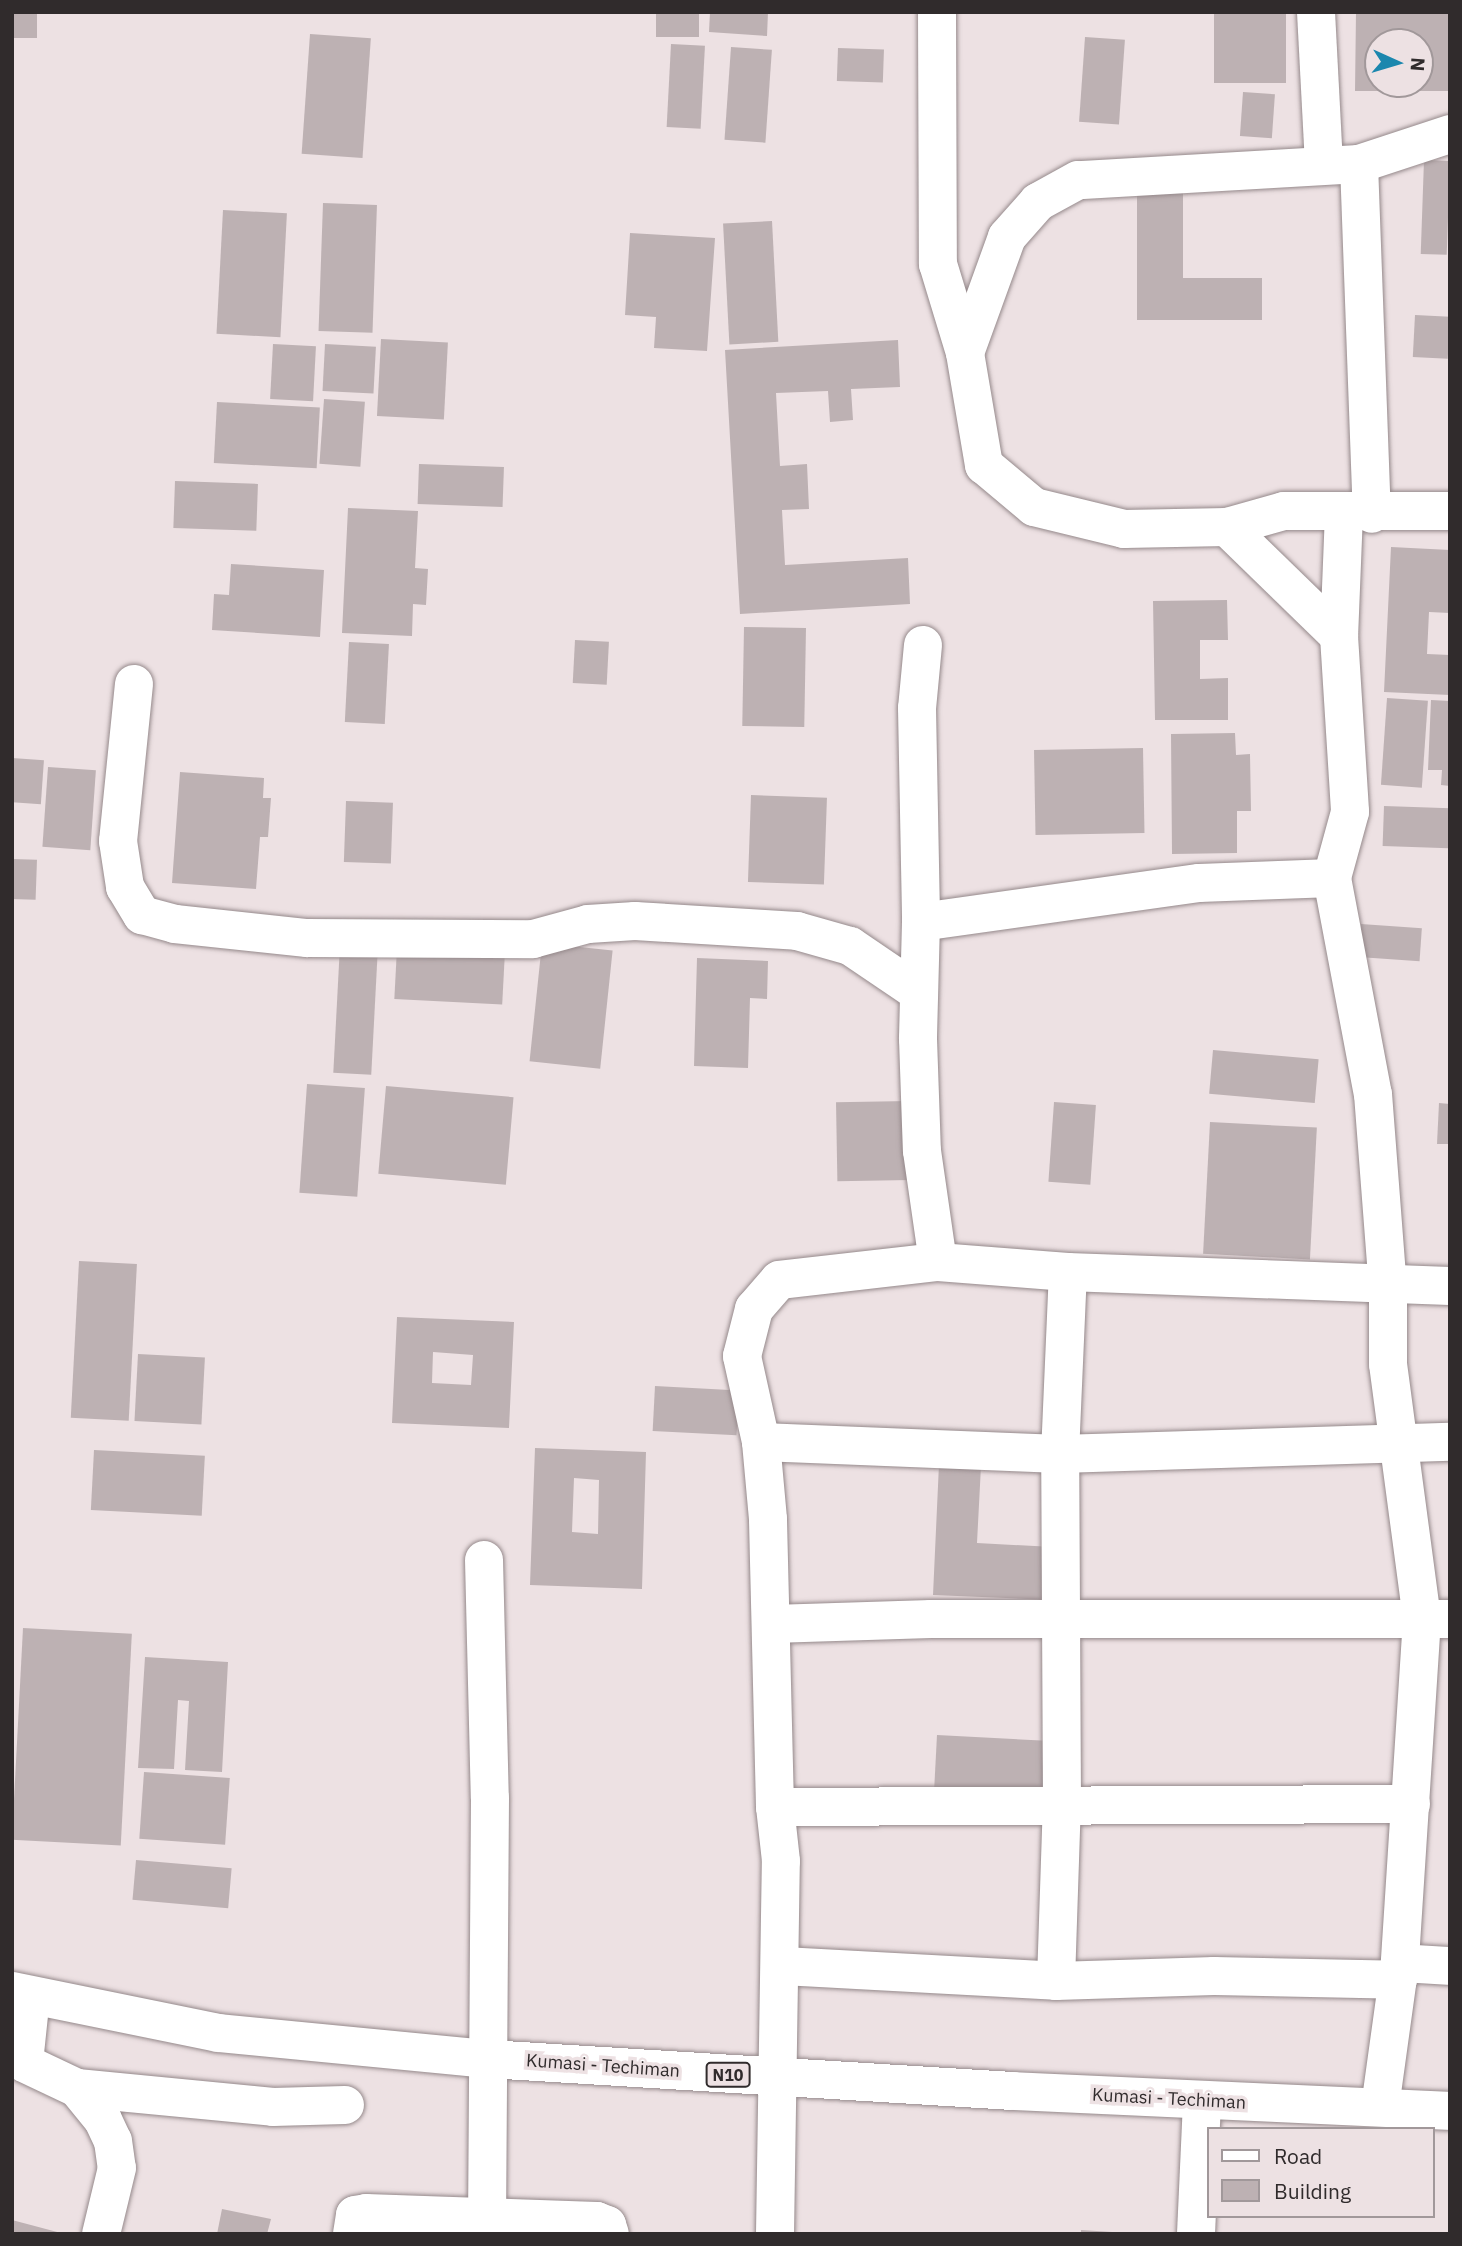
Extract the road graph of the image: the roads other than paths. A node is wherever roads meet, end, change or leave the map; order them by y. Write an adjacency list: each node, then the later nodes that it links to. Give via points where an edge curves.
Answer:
1 (937, 12): 5 (main road, via 938,264)
2 (1316, 12): 4 (main road)
3 (1450, 134): 4 (main road)
4 (1341, 164): 5 (main road, via 1078,180 1038,202 1007,237); 7 (main road)
5 (965, 353): 8 (main road, via 984,466 1034,507 1124,529)
6 (1450, 511): 7 (main road)
7 (1358, 514): 8 (main road, via 1284,511); 9 (main road)
8 (1227, 527): 9 (main road)
9 (1339, 636): 12 (main road, via 1350,812)
10 (923, 645): 13 (main road, via 917,708)
11 (134, 684): 14 (main road, via 118,841 125,887 142,915 175,924 307,938 533,939 589,924 635,920 797,931 850,946)
12 (1332, 878): 13 (main road, via 1199,883); 18 (main road, via 1373,1094)
13 (921, 922): 14 (main road)
14 (918, 992): 15 (main road, via 922,1152)
15 (937, 1262): 16 (main road); 19 (main road, via 779,1280 754,1309 742,1356)
16 (1068, 1272): 18 (main road); 22 (main road)
17 (1450, 1286): 18 (main road)
18 (1388, 1287): 21 (main road, via 1388,1364)
19 (761, 1442): 22 (main road); 26 (main road)
20 (1450, 1442): 21 (main road)
21 (1400, 1443): 22 (main road); 25 (main road)
22 (1060, 1454): 24 (main road)
23 (484, 1560): 35 (main road, via 490,1798)
24 (1062, 1619): 25 (main road); 26 (main road); 27 (main road)
25 (1436, 1619): 28 (main road)
26 (772, 1623): 29 (main road)
27 (1062, 1803): 28 (main road); 29 (main road); 33 (main road)
28 (1411, 1804): 32 (main road)
29 (775, 1807): 30 (main road)
30 (783, 1966): 33 (main road); 37 (main road)
31 (1450, 1966): 32 (main road)
32 (1399, 1971): 33 (main road); 41 (main road)
33 (1056, 1981)
34 (22, 1994): 35 (main road, Kumasi - Techiman / N10, via 218,2033); 36 (main road)
35 (488, 2059): 37 (main road, Kumasi - Techiman / N10); 43 (main road)
36 (18, 2063): 38 (main road)
37 (780, 2078): 39 (main road, Kumasi - Techiman / N10); 47 (main road)
38 (77, 2088): 40 (main road, via 273,2107); 44 (main road, via 103,2120 115,2155 112,2200)
39 (1202, 2101): 41 (main road, Kumasi - Techiman / N10); 48 (main road)
40 (345, 2105)
41 (1380, 2107): 42 (main road, Kumasi - Techiman / N10)
42 (1450, 2111)
43 (488, 2226): 45 (main road, via 366,2213 355,2215); 46 (main road, via 597,2221 607,2225)
44 (101, 2234)
45 (352, 2234)
46 (610, 2234)
47 (775, 2234)
48 (1196, 2234)

